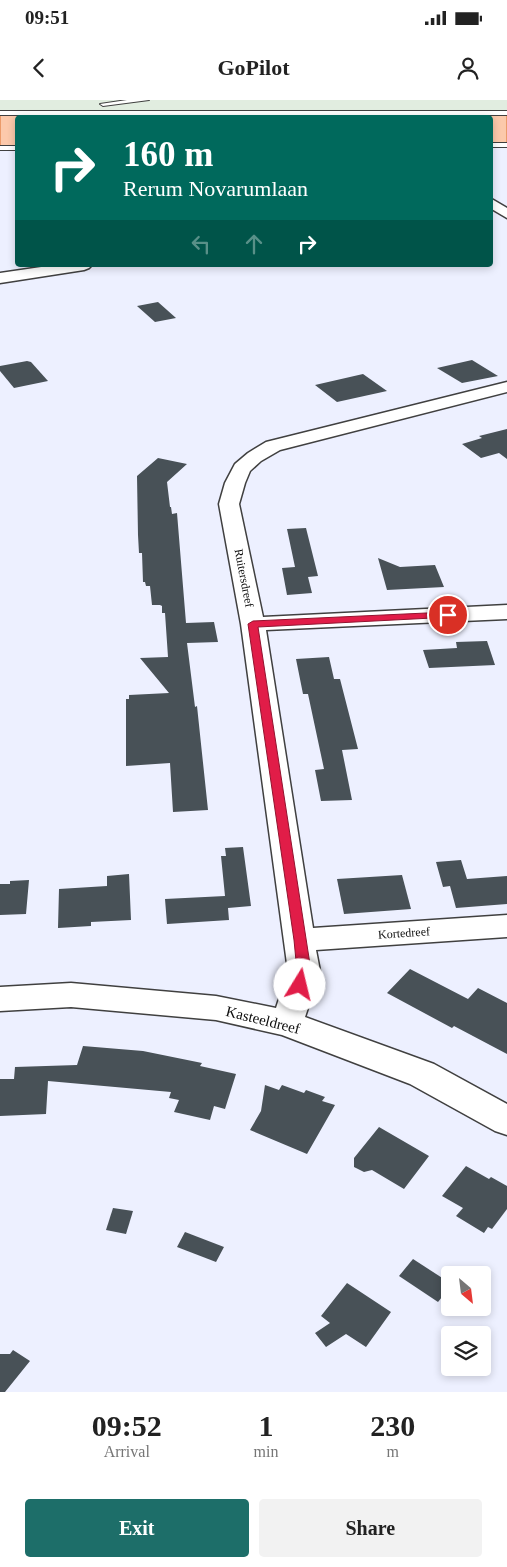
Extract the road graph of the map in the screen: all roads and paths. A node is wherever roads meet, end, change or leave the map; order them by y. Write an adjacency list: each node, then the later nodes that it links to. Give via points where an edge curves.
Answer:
1 (146, 100): 2 (lane)
2 (93, 104)
3 (214, 106): 6 (lane)
4 (0, 113): 6 (lane)
5 (507, 113): 6 (lane)
6 (208, 114)
7 (493, 145): 8 (lane)
8 (507, 145)
9 (0, 148): 10 (lane)
10 (15, 148)
11 (507, 198): 12 (street)
12 (493, 201)
13 (493, 204): 14 (street)
14 (507, 214)
15 (71, 267): 16 (street)
16 (0, 278)
17 (507, 387): 19 (street, Ruitersdreef, via 273,446 254,456 240,469 230,504)
18 (507, 612): 19 (street)
19 (253, 624): 21 (street, Ruitersdreef)
20 (507, 926): 21 (street, Kortedreef)
21 (301, 940): 23 (street, Ruitersdreef, via 304,971)
22 (0, 999): 23 (street, Kasteeldreef, via 71,995 216,1008)
23 (287, 1024): 24 (street, Kasteeldreef, via 422,1074)
24 (507, 1121)

